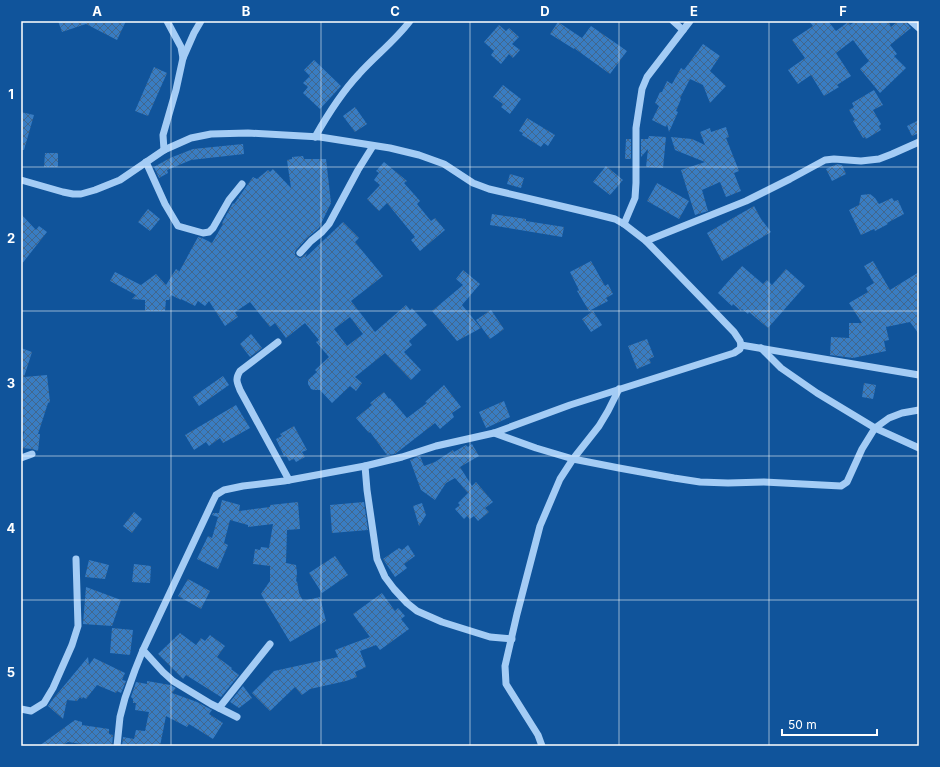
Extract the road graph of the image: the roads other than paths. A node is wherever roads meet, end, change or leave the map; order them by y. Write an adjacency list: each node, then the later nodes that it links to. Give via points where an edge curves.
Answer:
1 (167, 21): 9 (street, via 181,47)
2 (201, 21): 9 (street)
3 (410, 21): 10 (street, via 342,93)
4 (673, 21): 8 (street)
5 (690, 21): 8 (street)
6 (911, 21): 7 (street)
7 (919, 28)
8 (683, 30): 17 (street, via 642,89 636,128 635,198)
9 (183, 58): 13 (street, via 163,135)
10 (315, 137): 12 (street); 13 (street, via 211,134 191,138)
11 (919, 142): 18 (street, via 879,159 825,160 746,201)
12 (373, 146): 17 (street, via 419,155 444,164 473,183 489,189 615,219); 19 (street, via 329,224)
13 (164, 150): 14 (street)
14 (146, 162): 15 (street, via 120,180 81,194 63,192); 16 (street, via 178,226 203,233 214,228 228,200)
15 (21, 180)
16 (242, 184)
17 (624, 224): 18 (street)
18 (646, 241): 21 (street, via 734,332)
19 (300, 253)
20 (278, 342): 33 (street, via 240,371 237,382)
21 (741, 345): 22 (street); 24 (street, via 734,353)
22 (761, 348): 23 (street); 26 (street, via 792,376)
23 (919, 375)
24 (619, 389): 27 (street); 31 (street, via 600,426)
25 (919, 410): 26 (street, via 895,415)
26 (875, 428): 28 (street); 31 (street, via 847,482 841,486 700,482)
27 (494, 433): 31 (street); 32 (street)
28 (919, 448)
29 (32, 454): 30 (street)
30 (21, 458)
31 (573, 459): 35 (street, via 560,479 540,526)
32 (365, 466): 33 (street); 35 (street, via 377,559 394,589 417,611 442,622 490,637)
33 (289, 480): 37 (street, via 243,486 224,490 216,495)
34 (76, 559): 39 (street, via 78,626 72,645 44,703 31,711)
35 (512, 639): 42 (street, via 506,666 506,684 538,735)
36 (270, 644): 38 (street)
37 (143, 650): 38 (street, via 173,681); 41 (street, via 125,698)
38 (219, 708): 40 (street)
39 (21, 710)
40 (238, 717)
41 (117, 746)
42 (542, 746)

